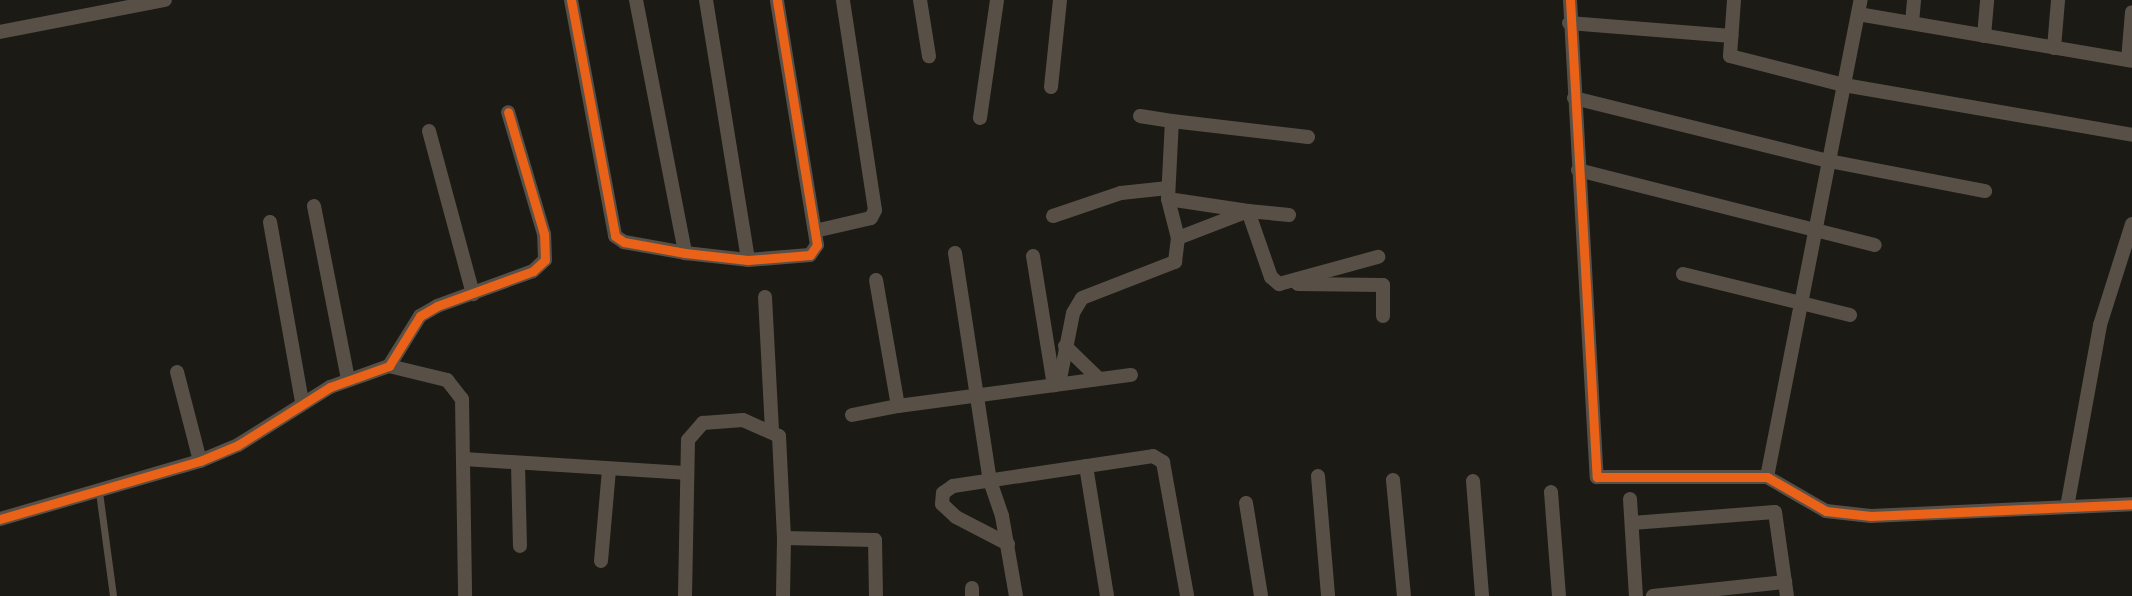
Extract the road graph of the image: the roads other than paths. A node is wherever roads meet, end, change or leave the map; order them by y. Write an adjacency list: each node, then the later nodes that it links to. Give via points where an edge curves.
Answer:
1 (165, 0): 19 (street)
2 (571, 0): 49 (street, via 615,236 624,242)
3 (636, 0): 49 (street)
4 (706, 0): 53 (street)
5 (776, 0): 45 (street)
6 (843, 0): 45 (street, via 875,210 871,218)
7 (920, 0): 23 (street)
8 (997, 0): 30 (street)
9 (1060, 0): 26 (street)
10 (1570, 0): 17 (street)
11 (1734, 0): 20 (street)
12 (1914, 0): 18 (street)
13 (1987, 0): 21 (street)
14 (2058, 0): 22 (street)
15 (1860, 7): 18 (street); 25 (street)
16 (2132, 12): 24 (street)
17 (1569, 23): 20 (street); 27 (street)
18 (1912, 23): 21 (street)
19 (0, 32)
20 (1731, 36): 25 (street, via 1730,56)
21 (1984, 36): 22 (street)
22 (2054, 48): 24 (street)
23 (929, 56)
24 (2130, 61)
25 (1844, 85): 33 (street); 35 (street)
26 (1051, 87)
27 (1574, 97): 35 (street); 36 (street)
28 (508, 112): 59 (street, via 544,234 545,260 533,271)
29 (1140, 116): 31 (street)
30 (980, 118)
31 (1172, 121): 34 (street); 38 (street)
32 (429, 131): 59 (street)
33 (2132, 135)
34 (1308, 137)
35 (1829, 162): 37 (street); 46 (street)
36 (1578, 170): 46 (street); 83 (street, via 1597,477)
37 (1985, 191)
38 (1168, 193): 40 (street); 42 (street, via 1121,193); 47 (street)
39 (314, 206): 69 (street)
40 (1248, 211): 41 (street); 47 (street); 58 (street, via 1271,277)
41 (1289, 215)
42 (1053, 216)
43 (270, 222): 72 (street)
44 (2132, 224): 55 (street)
45 (815, 231): 53 (street, via 816,251 810,255)
46 (1815, 232): 48 (street); 61 (street)
47 (1178, 238): 64 (street, via 1175,262 1082,298)
48 (1875, 245)
49 (685, 253): 53 (street)
50 (955, 253): 71 (street)
51 (1033, 256): 70 (street)
52 (1378, 257): 58 (street)
53 (748, 260)
54 (1683, 274): 61 (street)
55 (2116, 274): 56 (street); 92 (street, via 2101,325)
56 (2132, 276)
57 (876, 280): 73 (street)
58 (1279, 284): 63 (street, via 1383,285)
59 (473, 294): 65 (street, via 421,316)
60 (765, 297): 75 (street)
61 (1801, 303): 62 (street); 83 (street)
62 (1850, 315)
63 (1382, 316)
64 (1065, 346): 68 (street); 70 (street)
65 (389, 366): 69 (street); 76 (street, via 447,380 457,387 462,399)
66 (177, 372): 77 (street)
67 (1131, 375): 68 (street)
68 (1098, 378): 70 (street)
69 (348, 379): 72 (street)
70 (1057, 384): 71 (street)
71 (975, 393): 73 (street); 85 (street)
72 (302, 401): 77 (street, via 268,428)
73 (898, 406): 74 (street)
74 (852, 415)
75 (772, 430): 81 (street, via 743,420 703,423 688,440); 95 (street, via 782,445)
76 (464, 458): 78 (street); 101 (street)
77 (200, 461): 87 (street)
78 (518, 466): 80 (street); 97 (street)
79 (1087, 466): 85 (street); 106 (street); 107 (street, via 1153,456 1163,462)
80 (609, 470): 81 (street); 98 (street)
81 (685, 473): 102 (street)
82 (1318, 476): 109 (street)
83 (1767, 477): 92 (street, via 1826,511 1860,515)
84 (1393, 480): 110 (street)
85 (990, 481): 96 (street); 96 (street, via 947,489 942,504 956,517)
86 (1473, 481): 111 (street)
87 (99, 492): 93 (street); 100 (lane)
88 (1551, 492): 112 (street)
89 (1630, 499): 94 (street)
90 (1246, 503): 108 (street)
91 (2132, 504): 92 (street)
92 (2067, 507)
93 (0, 519)
94 (1632, 523): 99 (street, via 1775,512); 113 (street)
95 (784, 538): 103 (street); 104 (street, via 875,540)
96 (1008, 544): 105 (street)
97 (520, 546)
98 (601, 561)
99 (1786, 589): 114 (street)
100 (113, 596)
101 (465, 596)
102 (685, 596)
103 (783, 596)
104 (876, 596)
105 (1016, 596)
106 (1107, 596)
107 (1188, 596)
108 (1261, 596)
109 (1328, 596)
110 (1405, 596)
111 (1482, 596)
112 (1559, 596)
113 (1636, 596)
114 (1653, 596)

